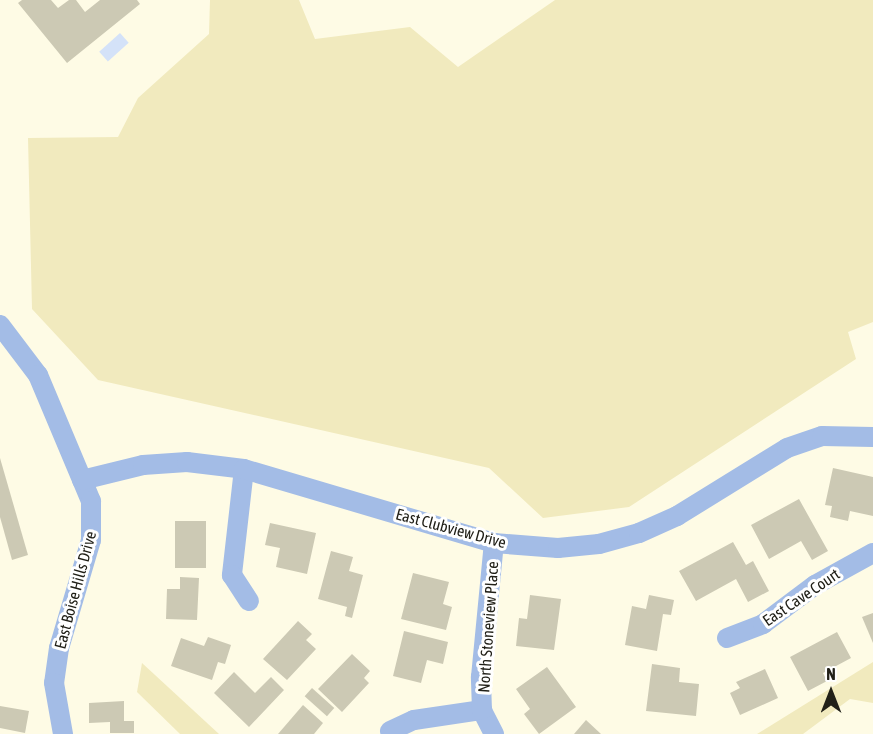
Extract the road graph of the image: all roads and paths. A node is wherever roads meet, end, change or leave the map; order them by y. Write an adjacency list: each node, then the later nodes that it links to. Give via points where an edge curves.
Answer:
1 (0, 325): 4 (street, East Boise Hills Drive, via 38,375)
2 (873, 437): 5 (street, East Clubview Drive, via 822,436 787,448 677,516 639,533 558,548)
3 (244, 468): 4 (street, East Clubview Drive, via 188,462 143,465); 5 (street, East Clubview Drive); 7 (street, via 232,574)
4 (82, 480): 11 (street, East Boise Hills Drive, via 91,501 93,522 59,648 54,683)
5 (494, 543): 9 (street, North Stoneview Place, via 481,677)
6 (873, 553): 8 (street, East Cave Court, via 815,585 763,624)
7 (249, 601)
8 (727, 638)
9 (482, 710): 10 (street, North Stoneview Place, via 414,720); 12 (street, North Stoneview Place)
10 (390, 731)
11 (63, 734)
12 (494, 734)

